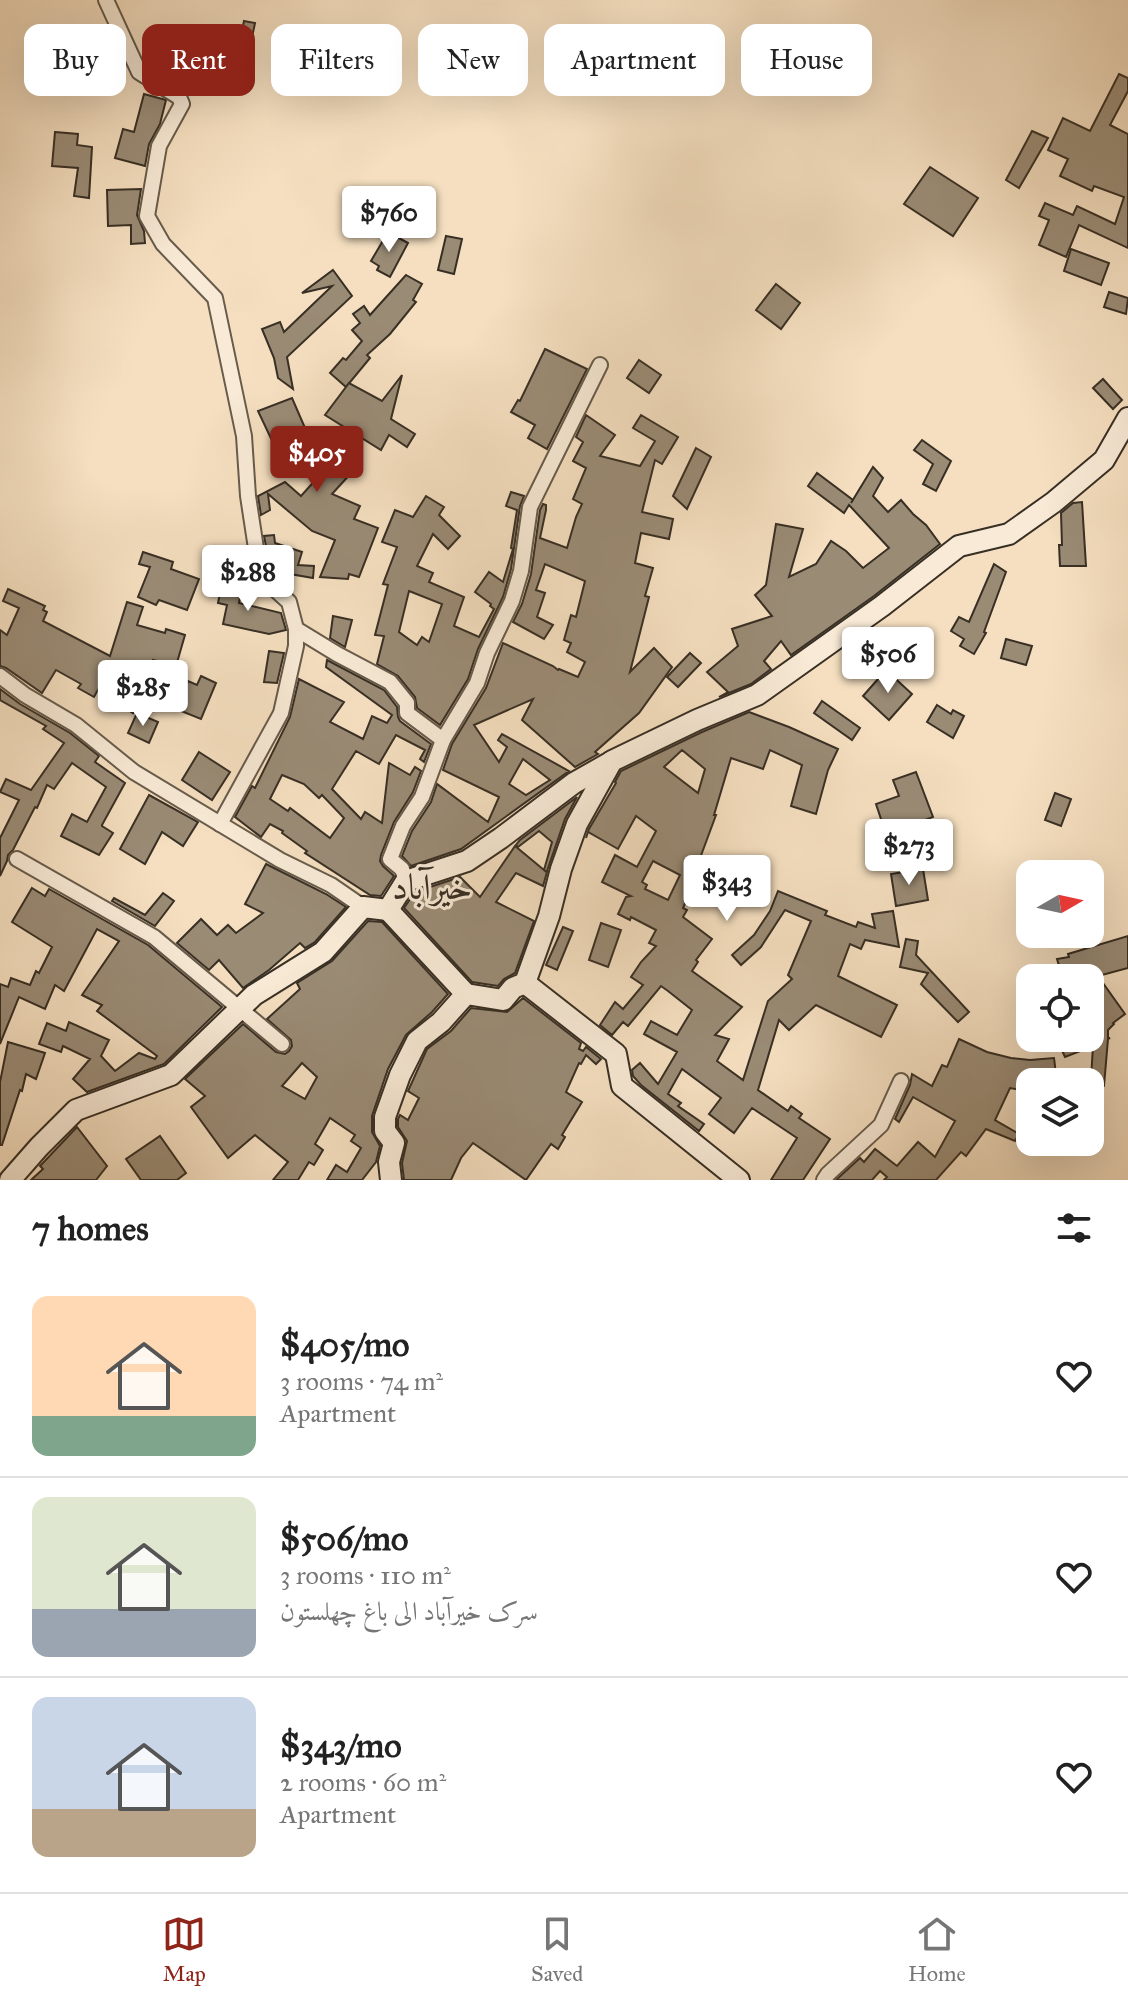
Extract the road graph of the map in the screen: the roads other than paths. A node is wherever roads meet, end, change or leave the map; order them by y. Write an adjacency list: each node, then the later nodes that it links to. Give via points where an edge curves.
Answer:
1 (106, 0): 4 (street, via 139,72 182,104 159,146 147,216 163,244 215,298 244,436 257,555 266,581 289,602)
2 (600, 365): 6 (street, via 530,507 512,601 477,683)
3 (1128, 418): 7 (street, via 1104,460 1009,534 959,546 757,695)
4 (296, 629): 6 (street, via 390,682 407,703 407,713); 8 (street, via 281,713)
5 (0, 676): 8 (street, via 76,725 134,772)
6 (443, 740): 10 (street, via 422,797 390,859)
7 (612, 761): 10 (street, via 467,861); 13 (street, via 577,824)
8 (220, 824): 11 (street)
9 (17, 859): 15 (street, via 154,937)
10 (406, 881): 12 (street)
11 (363, 907): 12 (street); 15 (street, via 323,952 254,995)
12 (388, 910): 14 (street)
13 (525, 983): 14 (street, via 503,1000); 20 (street, via 616,1054 622,1086)
14 (466, 994): 19 (street, via 417,1041 400,1075 385,1117 385,1131 394,1143)
15 (241, 1009): 16 (street); 18 (street, via 171,1075 76,1110)
16 (282, 1044)
17 (901, 1081): 21 (street, via 881,1125)
18 (10, 1180)
19 (391, 1180)
20 (739, 1180)
21 (824, 1180)

